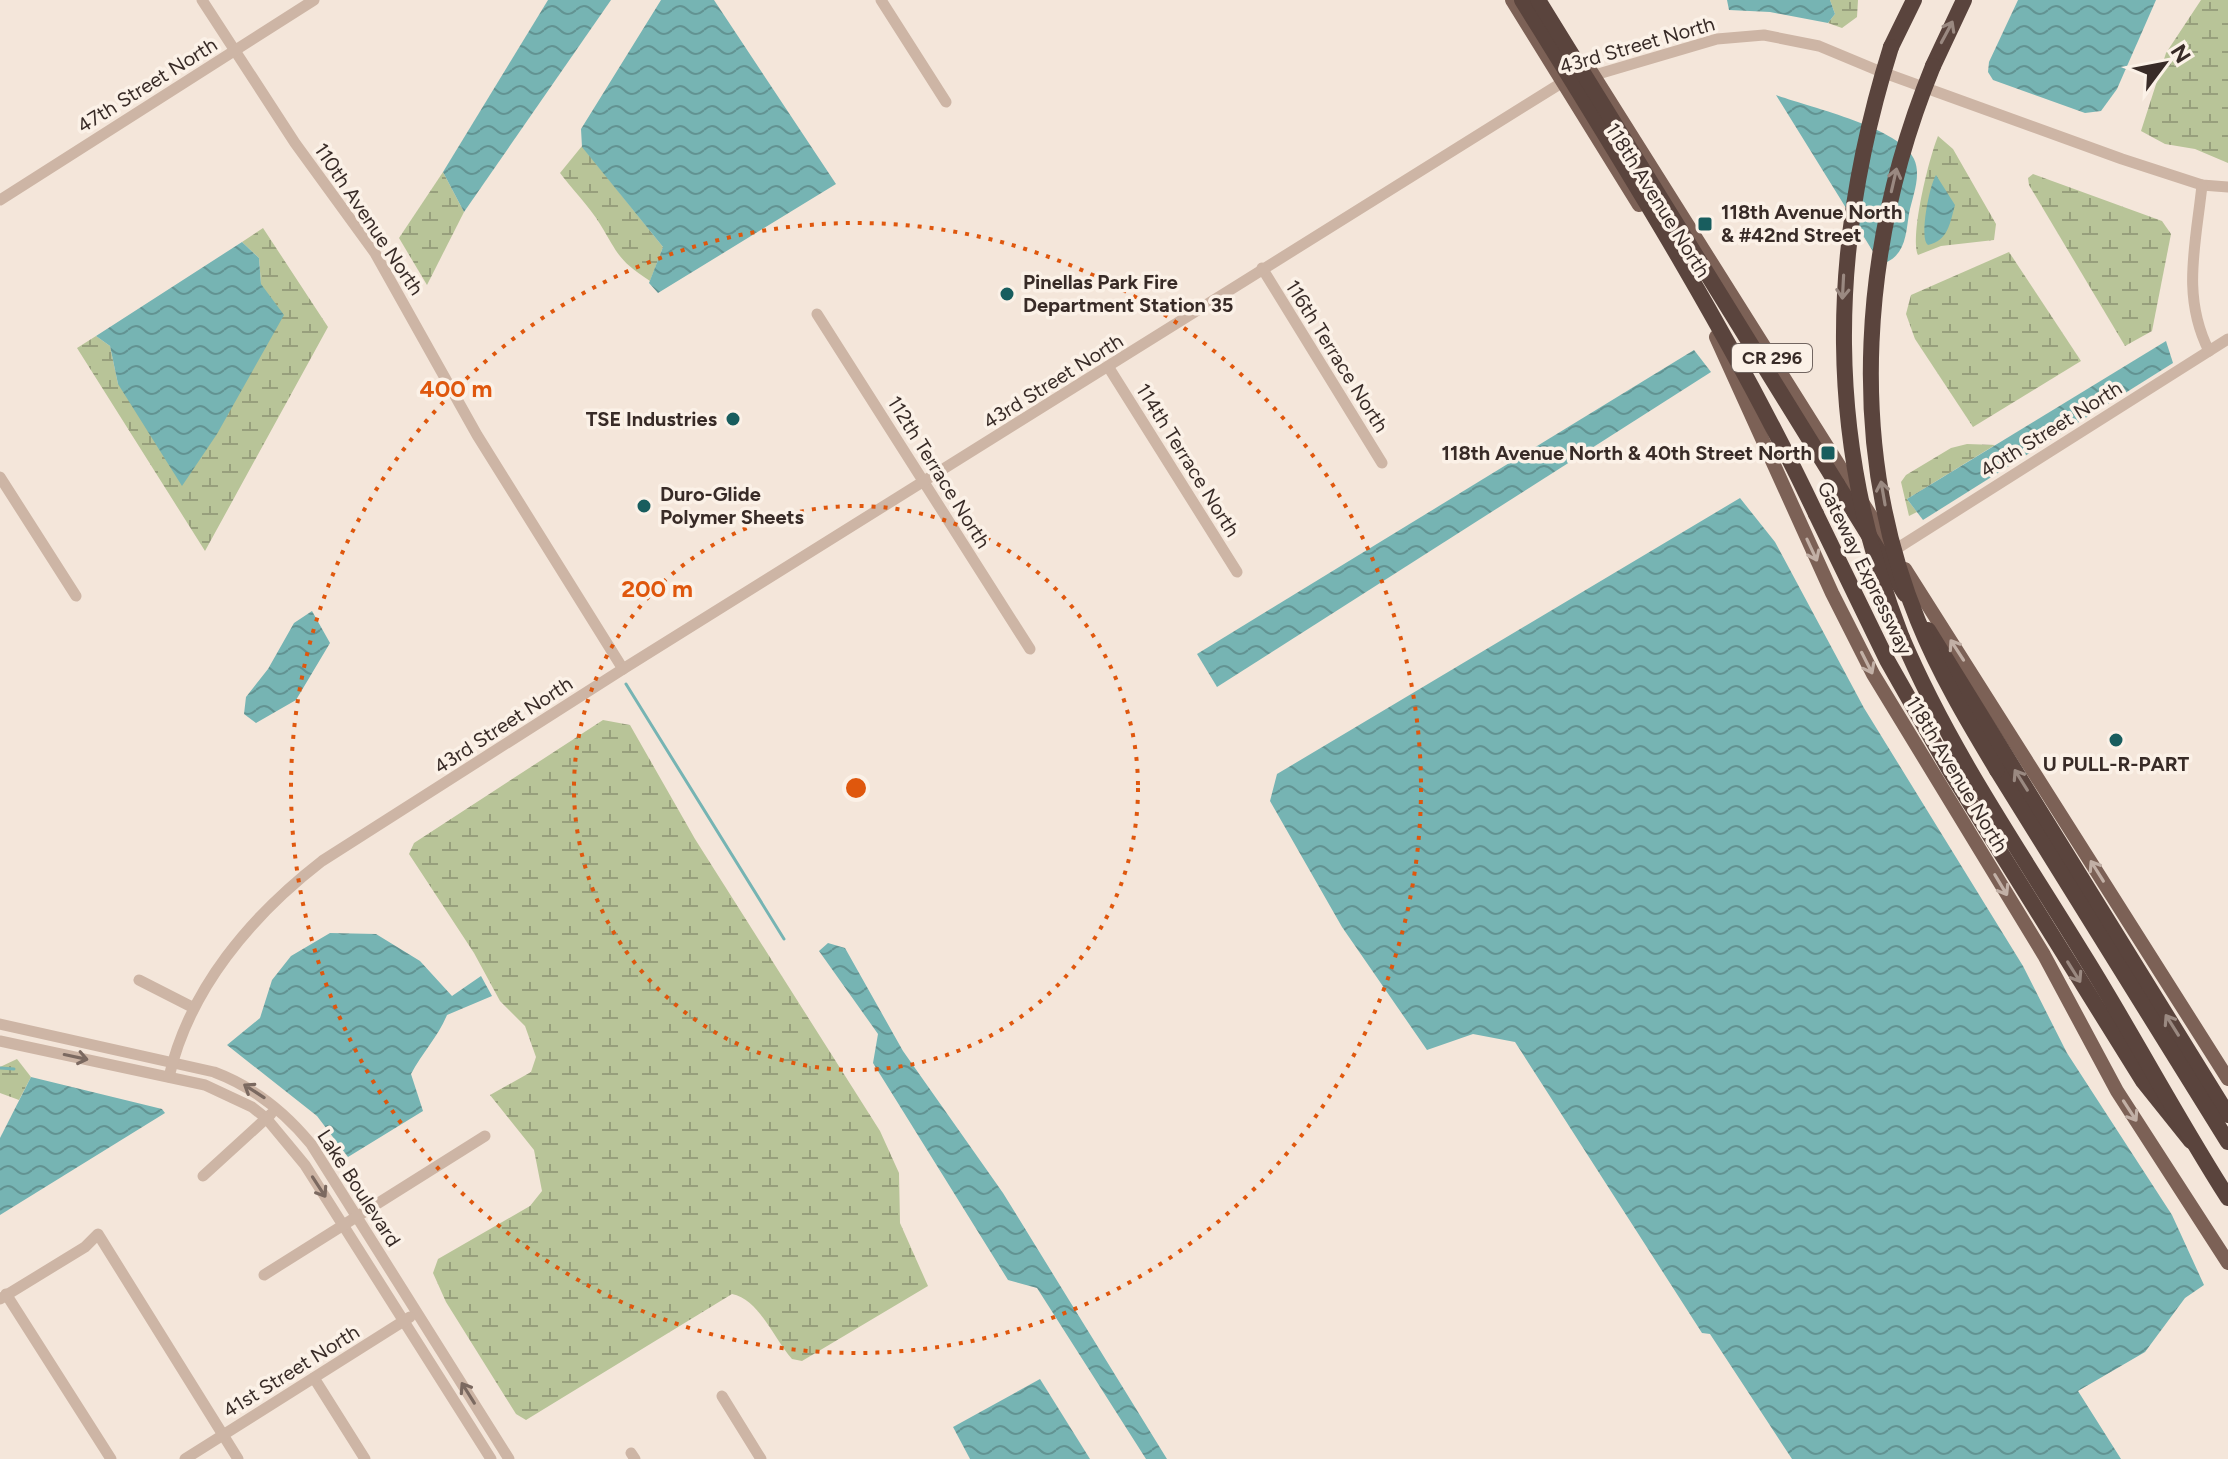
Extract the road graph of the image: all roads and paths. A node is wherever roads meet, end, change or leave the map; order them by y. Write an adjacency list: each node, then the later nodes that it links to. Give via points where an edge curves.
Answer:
1 (202, 0): 10 (street, 110th Avenue North)
2 (314, 0): 10 (street, 47th Street North)
3 (881, 0): 13 (street)
4 (1512, 0): 12 (main road, 118th Avenue North / CR 296)
5 (1522, 0): 41 (highway, Gateway Expressway, one-way to 41, bridge, via 1677,253 1768,415 1887,660 1950,771 2143,1081)
6 (1538, 0): 38 (highway, Gateway Expressway, one-way to 6, bridge)
7 (1547, 0): 11 (main road, 118th Avenue North / CR 296)
8 (1914, 0): 41 (highway, Gateway Expressway, one-way to 41, bridge, via 1891,47 1869,118 1844,274 1848,426 1861,506 1902,638 1942,721 2153,1068)
9 (1964, 0): 42 (highway, Gateway Expressway, one-way to 9, bridge, via 1946,681 1917,620 1892,540 1876,453 1871,338 1877,266 1898,161)
10 (235, 51): 16 (street, 47th Street North); 29 (street, 110th Avenue North, via 375,253 477,435)
11 (1594, 76): 12 (street, 43rd Street North); 14 (street, 43rd Street North, via 1717,39 1764,35 1819,46); 25 (main road, 118th Avenue North / CR 296)
12 (1563, 82): 17 (street, 43rd Street North); 47 (main road, 118th Avenue North / CR 296, one-way to 47, via 1712,327 1873,674 2044,955 2117,1091)
13 (946, 102)
14 (2202, 185): 15 (street, 43rd Street North); 20 (street, via 2190,295)
15 (2228, 187)
16 (0, 200)
17 (1262, 268): 21 (street, 43rd Street North); 22 (street, 116th Terrace North)
18 (817, 314): 24 (street, 112th Terrace North)
19 (2228, 339): 20 (street, 40th Street North)
20 (2209, 351): 25 (street, 40th Street North)
21 (1109, 368): 24 (street, 43rd Street North); 26 (street, 114th Terrace North)
22 (1382, 463)
23 (0, 477): 27 (street)
24 (924, 482): 28 (street, 112th Terrace North); 29 (street, 43rd Street North)
25 (1893, 551): 36 (main road, 118th Avenue North / CR 296, one-way to 25)
26 (1237, 572)
27 (76, 596)
28 (1030, 649)
29 (623, 669): 31 (street, 43rd Street North, via 303,876 230,953)
30 (139, 980): 31 (street)
31 (192, 1007): 34 (street, 43rd Street North)
32 (0, 1024): 34 (street, Lake Boulevard)
33 (0, 1041): 35 (street, Lake Boulevard, one-way to 35)
34 (173, 1061): 35 (street, 43rd Street North); 37 (street, Lake Boulevard, one-way to 34, via 237,1080)
35 (169, 1077): 39 (street, Lake Boulevard, via 233,1097)
36 (2228, 1079)
37 (277, 1108): 39 (street); 45 (street, Lake Boulevard, via 311,1144)
38 (2228, 1115)
39 (266, 1118): 43 (street); 46 (street, Lake Boulevard, one-way to 46, via 285,1137)
40 (485, 1136): 45 (street)
41 (2191, 1141): 44 (highway, Gateway Expressway)
42 (2228, 1142)
43 (203, 1176)
44 (2228, 1198)
45 (357, 1217): 46 (street); 50 (street, Lake Boulevard)
46 (344, 1225): 48 (street); 51 (street, Lake Boulevard)
47 (2228, 1263)
48 (264, 1275)
49 (3, 1296): 54 (street, via 98,1234); 55 (street)
50 (417, 1312): 51 (street, 41st Street North); 60 (street, Lake Boulevard, one-way to 50)
51 (404, 1320): 52 (street, 41st Street North); 59 (street, Lake Boulevard)
52 (314, 1378): 54 (street, 41st Street North); 58 (street)
53 (722, 1396): 61 (street)
54 (223, 1435): 56 (street, 41st Street North); 57 (street)
55 (111, 1459)
56 (185, 1459)
57 (238, 1459)
58 (365, 1459)
59 (491, 1459)
60 (509, 1459)
61 (761, 1459)

